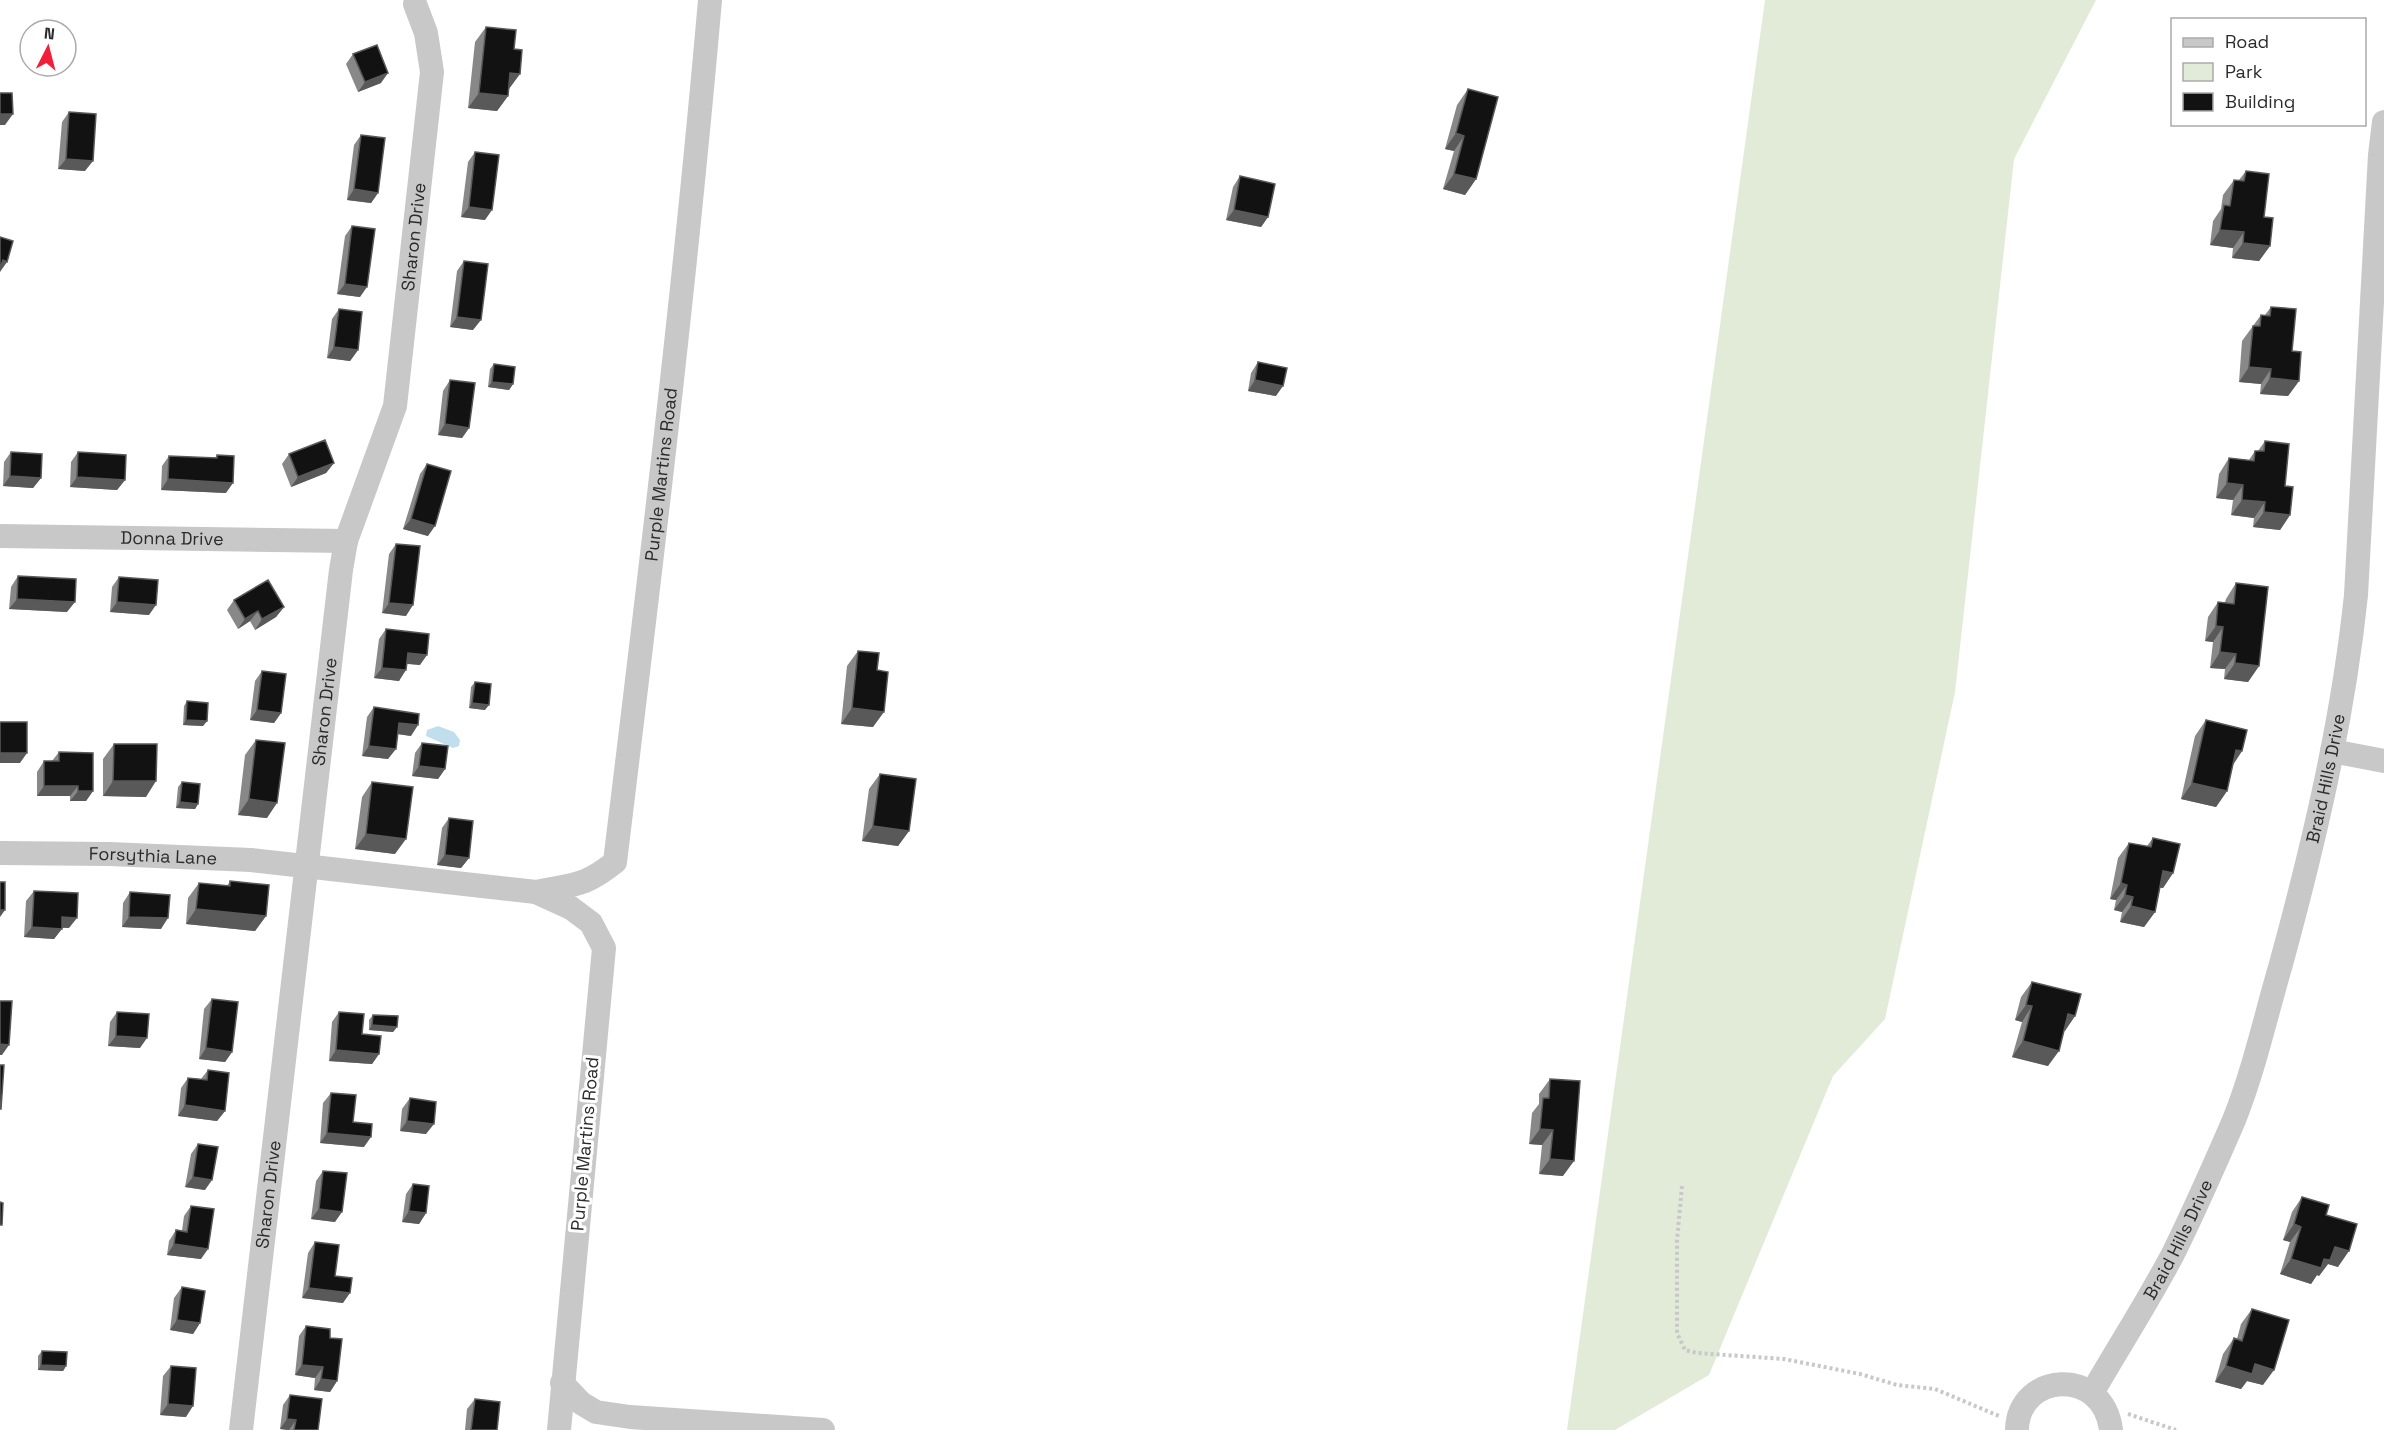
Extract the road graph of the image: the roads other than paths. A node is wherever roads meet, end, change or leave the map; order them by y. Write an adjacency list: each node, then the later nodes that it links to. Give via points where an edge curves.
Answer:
1 (710, 0): 10 (street, Purple Martins Road, via 656,532 615,862 596,878 575,886)
2 (415, 4): 5 (street, Sharon Drive, via 426,33 432,72 395,406)
3 (2384, 122): 6 (street, Braid Hills Drive, via 2356,596)
4 (0, 536): 5 (street, Donna Drive)
5 (346, 541): 9 (street, Sharon Drive)
6 (2332, 751): 7 (street); 12 (street, Braid Hills Drive, via 2293,918 2234,1118 2174,1252)
7 (2384, 761)
8 (0, 853): 9 (street, Forsythia Lane, via 121,854)
9 (306, 866): 10 (street, Purple Martins Road); 15 (street, Sharon Drive)
10 (536, 892): 11 (street, Purple Martins Road, via 571,908 591,923 604,948)
11 (562, 1383): 16 (street, Purple Martins Road); 17 (street, via 596,1412)
12 (2092, 1393): 13 (street, via 2103,1404); 14 (street, via 2078,1386 2047,1387 2033,1395 2017,1422)
13 (2110, 1422)
14 (2010, 1424)
15 (241, 1430)
16 (559, 1430)
17 (811, 1430)

